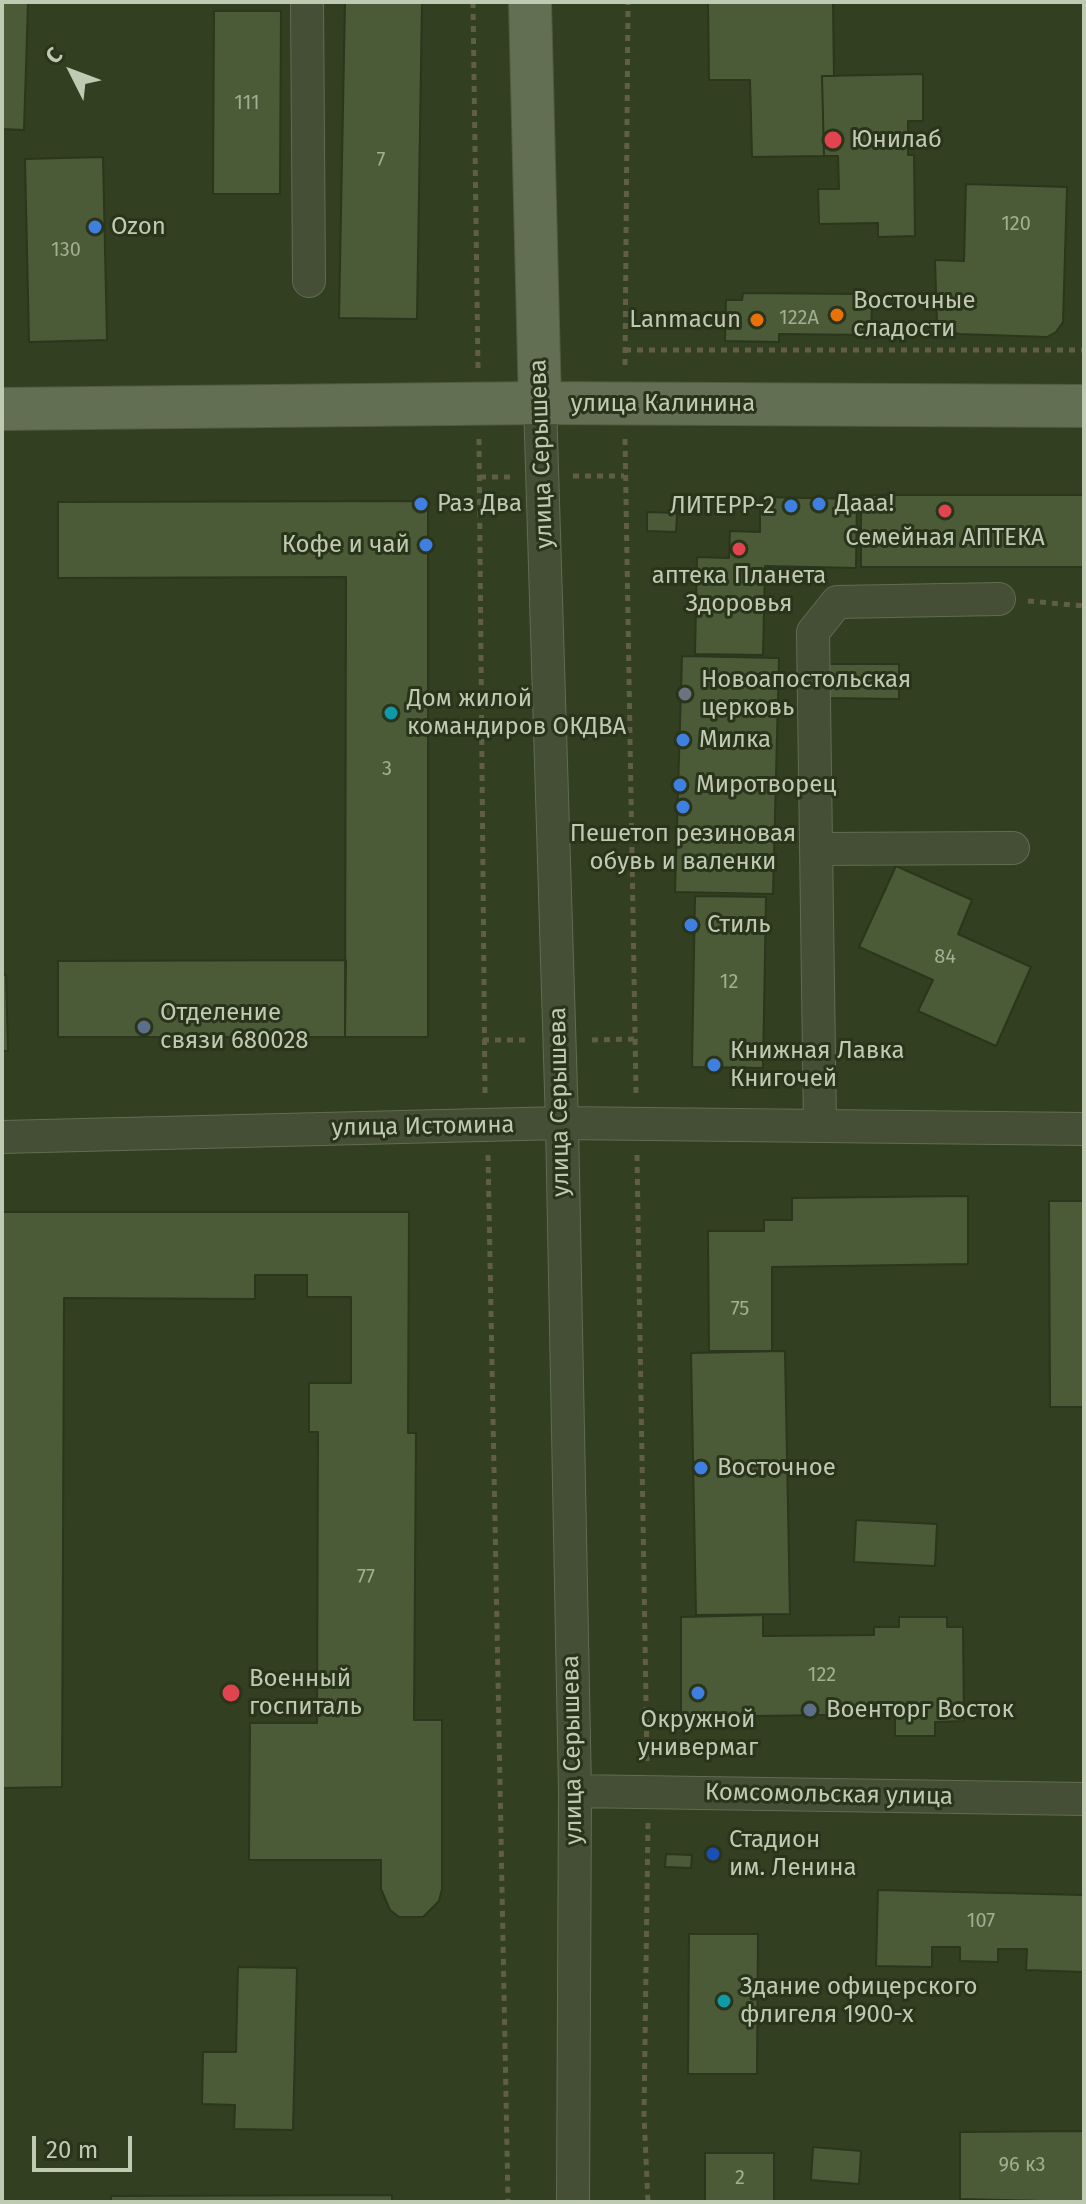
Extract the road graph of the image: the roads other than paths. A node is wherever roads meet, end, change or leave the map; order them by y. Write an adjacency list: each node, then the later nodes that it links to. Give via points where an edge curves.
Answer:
1 (307, 2): 3 (street)
2 (530, 2): 4 (main road, улица Серышева)
3 (309, 281)
4 (540, 403): 5 (main road, улица Калинина); 6 (main road, улица Калинина); 10 (street, улица Серышева)
5 (1084, 406)
6 (2, 409)
7 (999, 599): 9 (street, via 837,602 813,632)
8 (1013, 848): 9 (street)
9 (816, 849): 11 (street)
10 (562, 1123): 11 (street, улица Истомина); 13 (street, улица Истомина); 14 (street, улица Серышева)
11 (820, 1126): 12 (street, улица Истомина)
12 (1084, 1129)
13 (2, 1137)
14 (575, 1791): 15 (street, Комсомольская улица); 16 (street, улица Серышева)
15 (1084, 1799)
16 (573, 2202)

